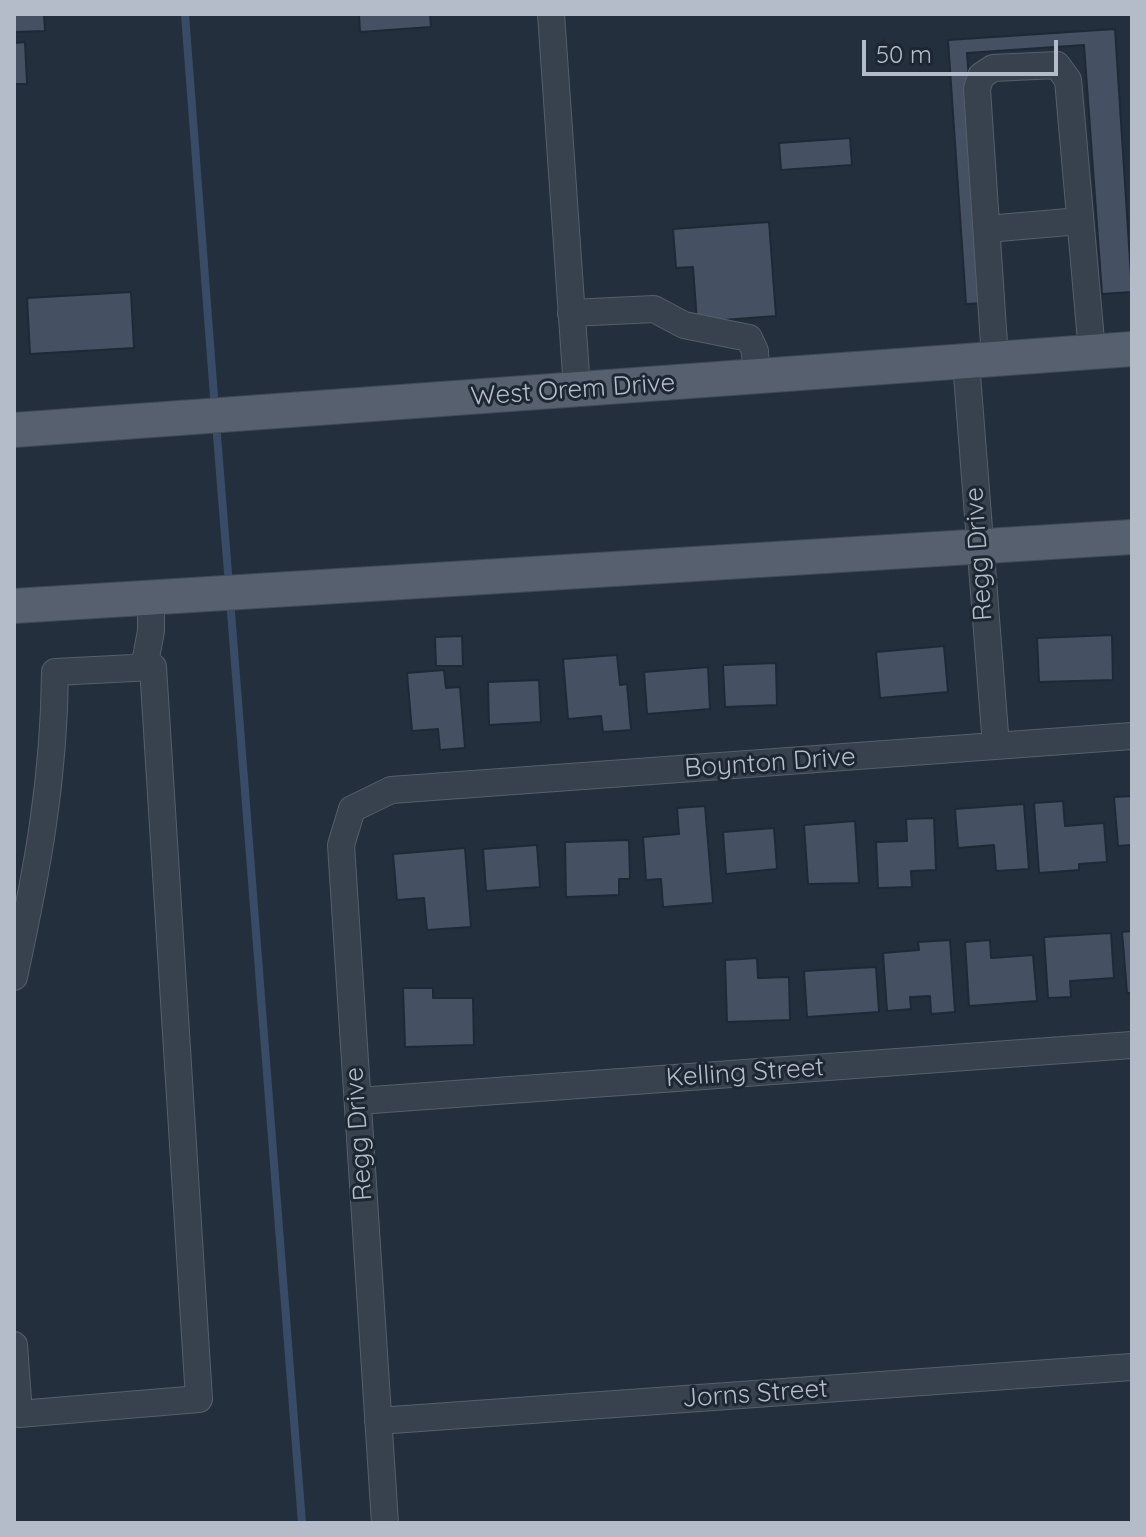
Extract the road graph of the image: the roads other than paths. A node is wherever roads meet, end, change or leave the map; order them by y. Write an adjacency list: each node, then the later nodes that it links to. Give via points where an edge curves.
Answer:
1 (551, 14): 4 (street)
2 (1080, 221): 3 (street); 3 (street, Regg Drive, via 1064,71 1047,64 993,68 981,76 977,89); 6 (street)
3 (987, 229): 7 (street, Regg Drive)
4 (571, 313): 8 (street, via 654,309 684,325 749,338); 9 (street)
5 (1132, 349): 6 (main road, West Orem Drive)
6 (1092, 352): 7 (main road, West Orem Drive)
7 (981, 360): 8 (main road, West Orem Drive); 12 (street, Regg Drive)
8 (756, 377): 9 (main road, West Orem Drive)
9 (577, 389): 10 (main road, West Orem Drive)
10 (14, 430)
11 (1132, 537): 12 (main road)
12 (978, 549): 13 (main road); 17 (street, Regg Drive)
13 (163, 597): 14 (main road); 15 (street)
14 (14, 606)
15 (144, 668): 19 (street, via 55,672 46,825); 23 (street, via 153,667 199,1399 19,1414)
16 (1132, 736): 17 (street, Boynton Drive)
17 (996, 746): 18 (street, Boynton Drive)
18 (409, 789): 22 (street, Regg Drive, via 391,790 352,809 341,845)
19 (19, 930): 20 (street)
20 (14, 977)
21 (1132, 1045): 22 (street, Kelling Street)
22 (358, 1101): 25 (street, Regg Drive)
23 (14, 1345)
24 (1132, 1367): 25 (street, Jorns Street)
25 (378, 1421): 26 (street, Regg Drive)
26 (385, 1523)

